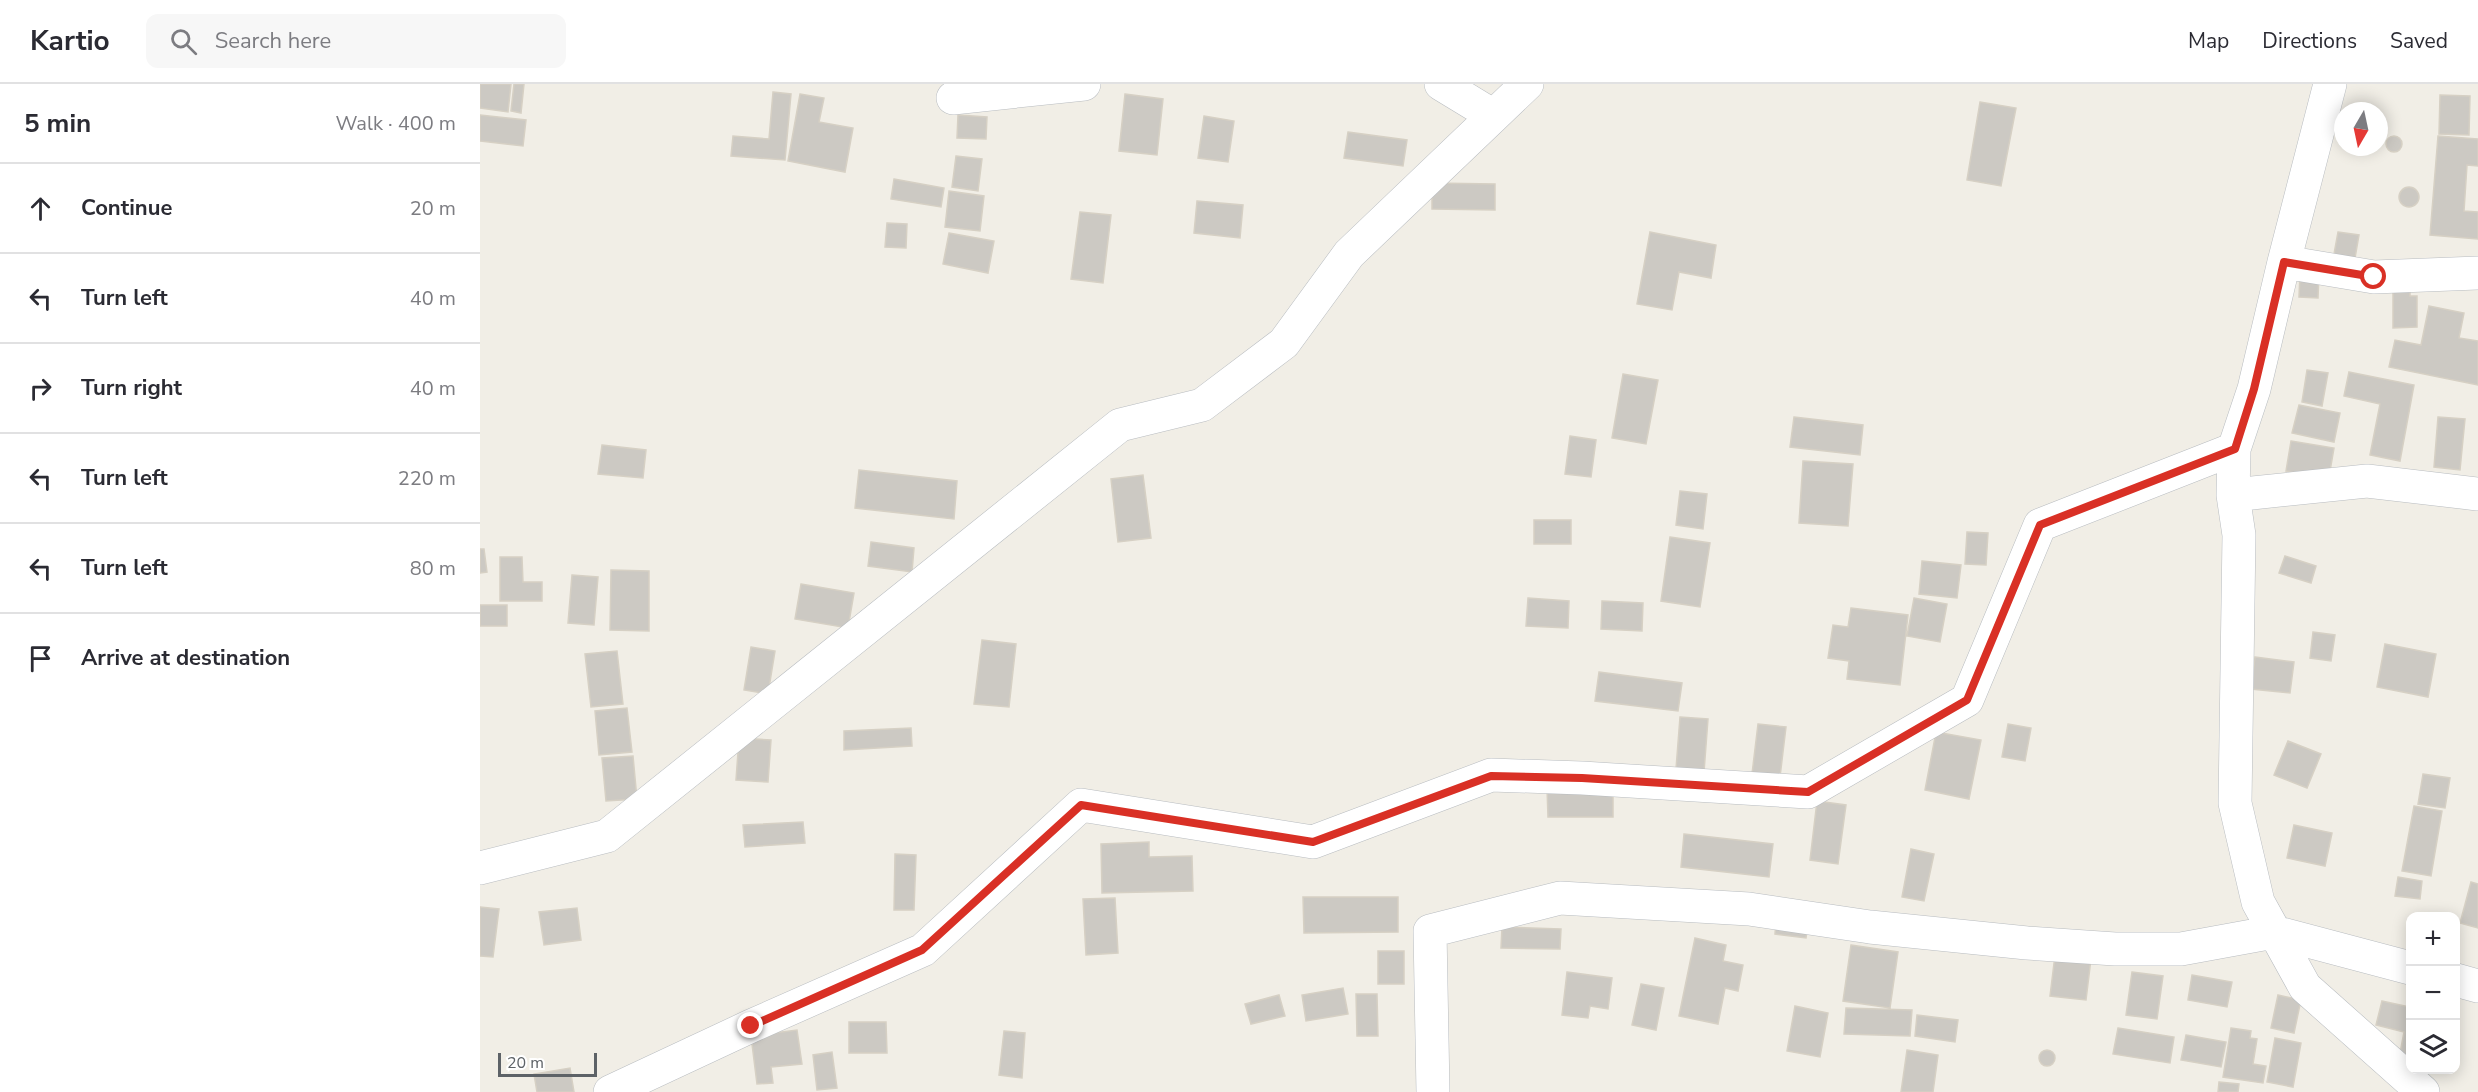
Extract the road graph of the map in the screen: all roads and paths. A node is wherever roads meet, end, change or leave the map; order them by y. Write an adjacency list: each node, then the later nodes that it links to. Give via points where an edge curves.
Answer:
1 (1084, 84): 5 (street)
2 (1441, 84): 6 (street)
3 (1527, 84): 6 (street)
4 (2330, 84): 7 (street)
5 (952, 98)
6 (1492, 115): 12 (street, via 1349,254 1284,343 1202,405 1120,425 607,836)
7 (2284, 262): 8 (street, via 2374,277); 9 (street, via 2254,389)
8 (2478, 273)
9 (2235, 449): 11 (street); 17 (street, via 2040,525 1967,700 1808,792 1491,776 1313,842 1081,805 922,950)
10 (2478, 494): 11 (street, via 2367,481)
11 (2233, 495): 13 (street, via 2239,535 2235,802 2258,903)
12 (480, 868)
13 (2274, 932): 14 (street); 18 (street, via 2181,949 2115,949 1870,927 1749,909 1560,898 1430,931); 19 (street, via 2305,987)
14 (2406, 967)
15 (2460, 981): 16 (street)
16 (2478, 986)
17 (610, 1092)
18 (1433, 1092)
19 (2423, 1092)

